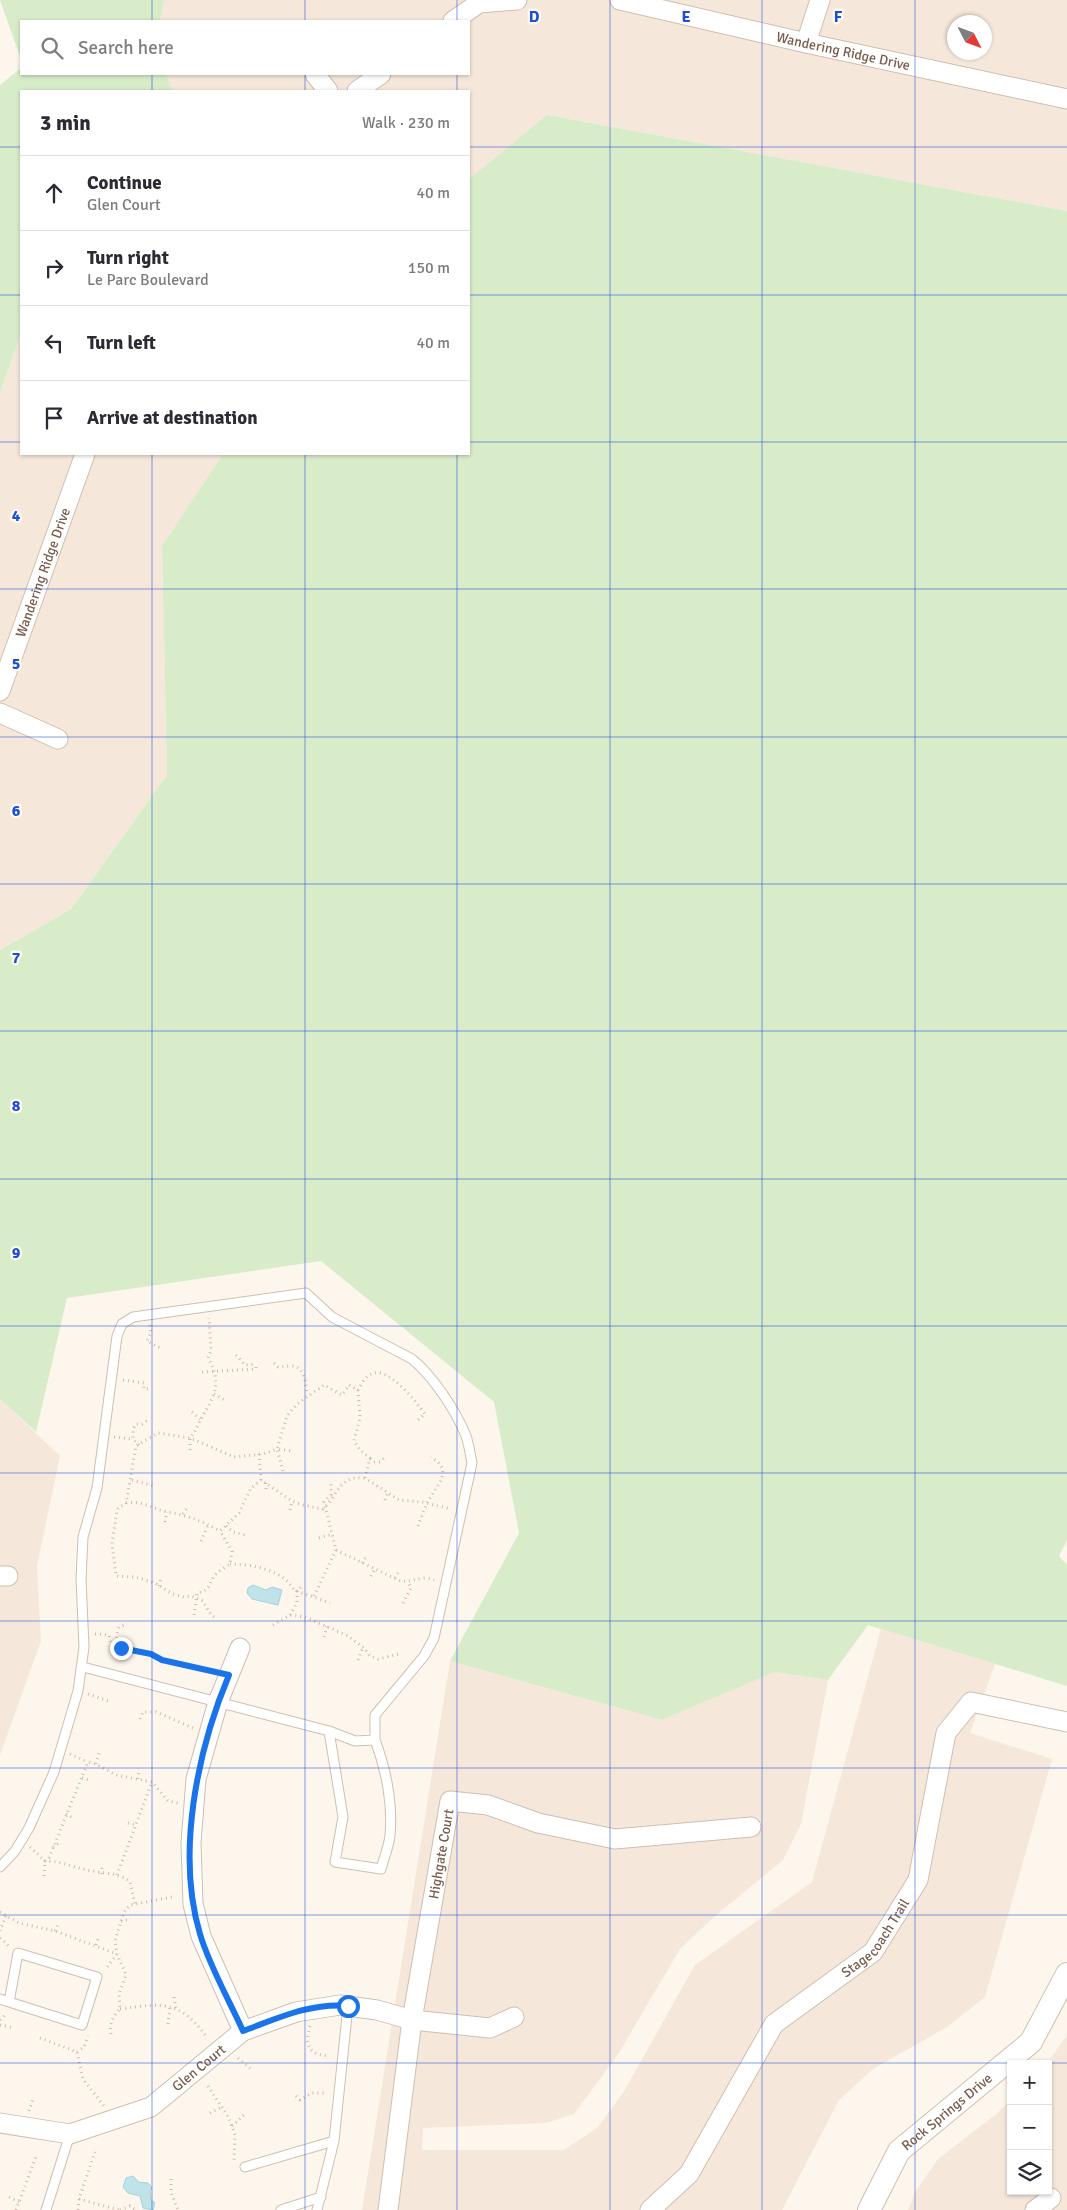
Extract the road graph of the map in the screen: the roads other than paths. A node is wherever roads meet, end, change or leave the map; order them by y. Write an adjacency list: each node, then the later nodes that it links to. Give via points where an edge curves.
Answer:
1 (517, 0): 4 (street, via 479,2)
2 (620, 0): 5 (street, Wandering Ridge Drive)
3 (820, 0): 5 (street)
4 (455, 20)
5 (806, 43): 10 (street, Wandering Ridge Drive)
6 (316, 75): 8 (street)
7 (380, 75): 9 (street)
8 (327, 90)
9 (358, 90)
10 (1067, 99)
11 (85, 455): 12 (street, Wandering Ridge Drive)
12 (0, 690)
13 (0, 713): 14 (street)
14 (58, 739)
15 (240, 1648): 17 (street)
16 (82, 1668): 17 (lane); 20 (lane, via 83,1537 98,1488 117,1336 122,1324 133,1317 306,1293 332,1317 412,1359 422,1368 456,1416 466,1437 472,1463 434,1638 424,1656 375,1715); 22 (lane, via 54,1772 28,1832)
17 (218, 1702): 19 (lane); 28 (street, via 196,1779 191,1844 193,1904 201,1936)
18 (1067, 1722): 39 (street, Stagecoach Trail, via 971,1702 946,1733 918,1880 873,1952 774,2024 689,2174)
19 (329, 1731): 20 (lane, via 355,1741); 20 (lane, via 343,1817 335,1862 381,1869 390,1837 390,1809 382,1759)
20 (375, 1740)
21 (751, 1827): 27 (street, Highgate Court, via 615,1839 538,1823 488,1805 450,1801)
22 (0, 1867)
23 (1067, 1974): 40 (street, Rock Springs Drive, via 1031,2042 899,2151)
24 (5, 2001): 24 (lane, via 18,1953 97,1977 82,2025)
25 (348, 2006): 27 (street, Glen Court); 28 (street, Glen Court, via 296,2012); 31 (lane)
26 (514, 2017): 27 (street, Glen Court, via 490,2028)
27 (412, 2020): 38 (street, Highgate Court)
28 (243, 2031): 30 (street, Glen Court, via 151,2107)
29 (0, 2123): 30 (street, Glen Court)
30 (70, 2134): 35 (lane)
31 (334, 2142): 32 (lane); 33 (lane)
32 (245, 2167)
33 (320, 2197): 36 (lane); 37 (lane)
34 (1051, 2198): 41 (street)
35 (46, 2210)
36 (281, 2210)
37 (317, 2210)
38 (388, 2210)
39 (650, 2210)
40 (869, 2210)
41 (1035, 2210)

